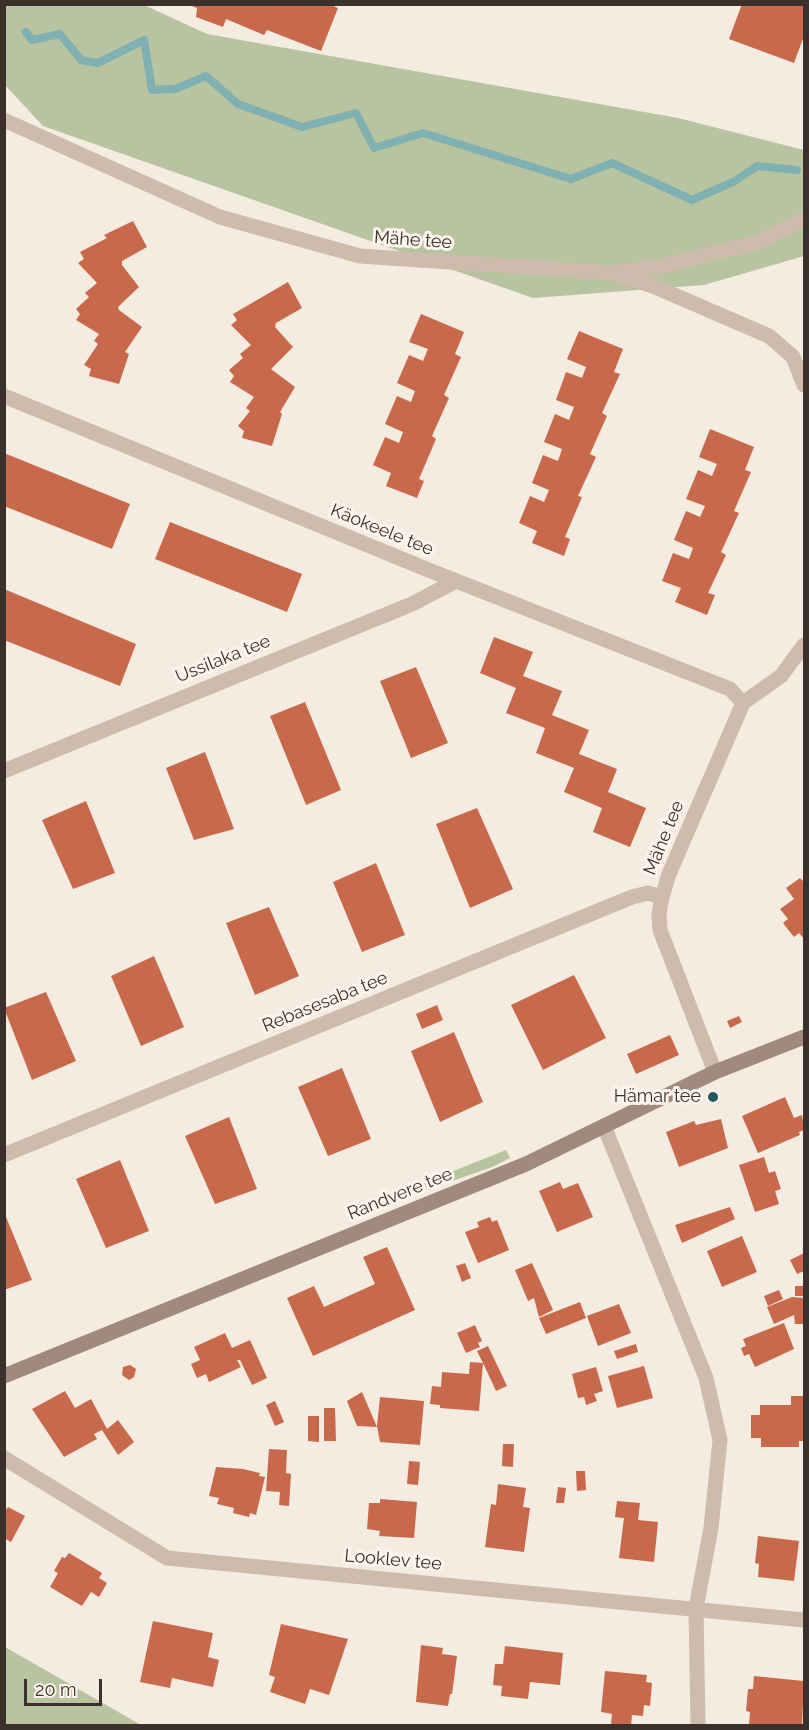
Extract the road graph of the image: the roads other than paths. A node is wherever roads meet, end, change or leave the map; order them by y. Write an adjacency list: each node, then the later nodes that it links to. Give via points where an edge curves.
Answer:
1 (4, 120): 3 (street, Mähe tee, via 220,217 360,256)
2 (804, 219): 3 (street, via 755,243 657,267)
3 (613, 273): 4 (street, Mähe tee, via 769,336 793,357)
4 (804, 386)
5 (4, 396): 6 (street, Käokeele tee)
6 (456, 581): 8 (street, Käokeele tee, via 730,689); 9 (street, Ussilaka tee, via 412,604)
7 (804, 645): 8 (street, via 781,676)
8 (743, 703): 10 (street, Mähe tee)
9 (4, 771)
10 (662, 897): 12 (street, Mähe tee, via 660,930); 14 (street, Rebasesaba tee, via 648,893 632,897)
11 (804, 1037): 12 (main road, Randvere tee)
12 (715, 1072): 13 (main road, Randvere tee)
13 (604, 1126): 15 (main road, Randvere tee, via 526,1164); 17 (street, via 706,1378 720,1440 711,1528)
14 (4, 1155)
15 (4, 1376)
16 (4, 1458): 17 (street, Looklev tee, via 167,1558)
17 (696, 1608): 18 (street, Looklev tee); 19 (street)
18 (804, 1620)
19 (698, 1725)

